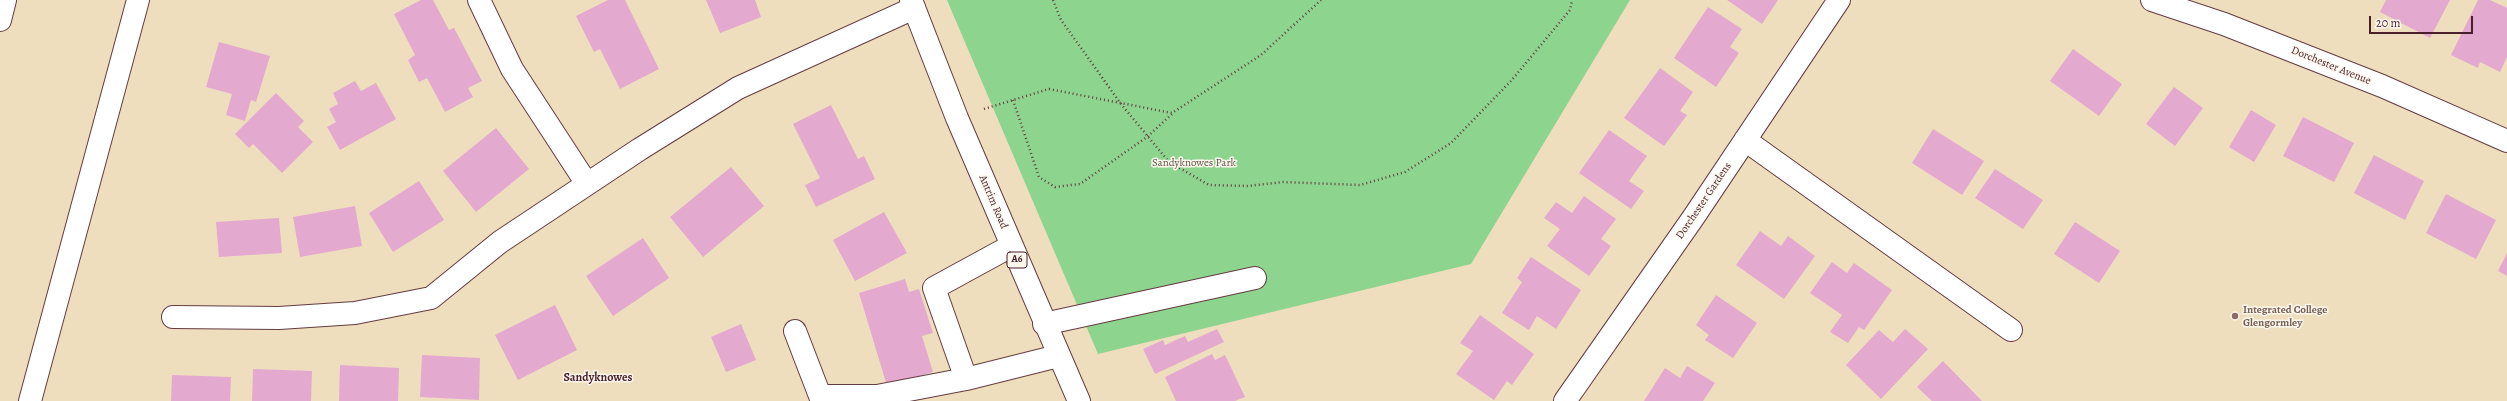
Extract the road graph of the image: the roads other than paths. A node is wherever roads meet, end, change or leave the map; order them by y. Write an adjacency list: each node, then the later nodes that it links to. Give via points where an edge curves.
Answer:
1 (5, 0): 7 (main road)
2 (138, 0): 19 (main road)
3 (479, 0): 10 (main road, via 512,69)
4 (1839, 0): 8 (main road, Dorchester Gardens)
5 (2152, 0): 9 (main road, Dorchester Avenue, via 2224,24 2368,81)
6 (913, 4): 10 (main road, via 738,88); 11 (main road, Antrim Road / A6, via 957,118)
7 (0, 20)
8 (1745, 140): 15 (main road); 21 (main road, Dorchester Gardens)
9 (2507, 141)
10 (587, 184): 13 (main road, via 500,242 431,298 355,313 279,318)
11 (1011, 246): 14 (main road, Antrim Road / A6); 18 (main road, via 934,288)
12 (1255, 278): 14 (main road)
13 (173, 317)
14 (1044, 324): 17 (main road, Antrim Road / A6)
15 (2011, 330)
16 (795, 331): 18 (main road, via 820,396 877,396)
17 (1058, 356): 18 (main road); 20 (main road, Antrim Road / A6)
18 (966, 379)
19 (30, 401)
20 (1079, 401)
21 (1565, 401)

